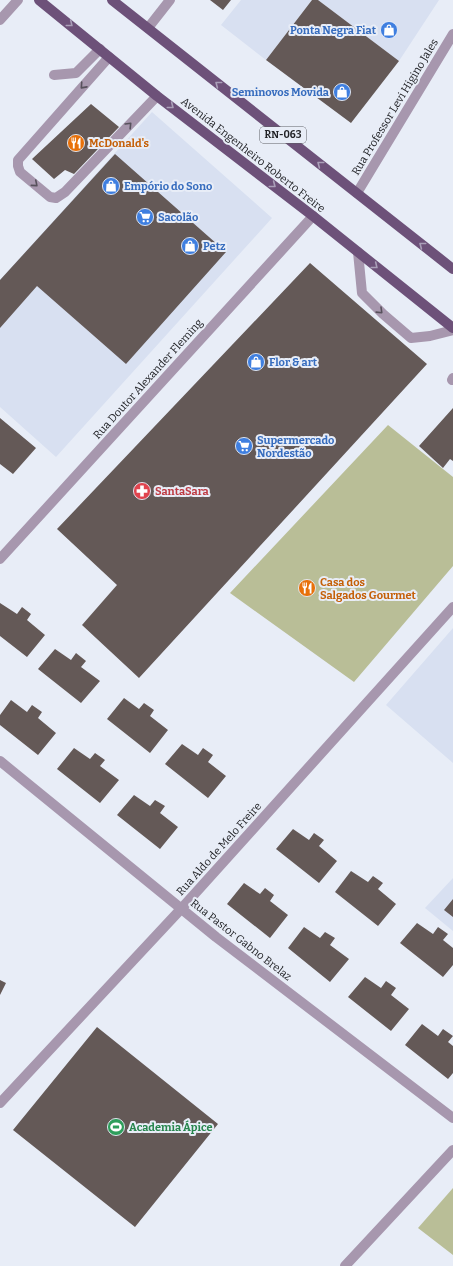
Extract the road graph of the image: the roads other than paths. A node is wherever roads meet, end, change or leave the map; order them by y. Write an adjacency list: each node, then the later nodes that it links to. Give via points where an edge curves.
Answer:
1 (18, 0): 5 (street)
2 (39, 0): 8 (main road, Avenida Engenheiro Roberto Freire, one-way to 8)
3 (112, 0): 6 (main road, RN-063)
4 (170, 0): 6 (street)
5 (0, 20)
6 (148, 28): 12 (main road, RN-063, one-way to 6)
7 (453, 34): 12 (street, Rua Professor Levi Higino Jales)
8 (100, 49): 9 (main road, Avenida Engenheiro Roberto Freire); 10 (street, via 76,72)
9 (109, 57): 11 (main road, Avenida Engenheiro Roberto Freire); 11 (street, one-way to 11, via 18,160 20,172 50,197 56,198 65,192)
10 (54, 75)
11 (157, 96): 13 (main road, Avenida Engenheiro Roberto Freire, one-way to 13)
12 (357, 193): 15 (main road, RN-063, one-way to 12)
13 (313, 216): 14 (main road, Avenida Engenheiro Roberto Freire); 17 (street, Rua Doutor Alexander Fleming)
14 (358, 252): 16 (main road, Avenida Engenheiro Roberto Freire, one-way to 16); 16 (street, one-way to 16, via 362,293 411,338 430,336)
15 (453, 269)
16 (453, 329)
17 (0, 559)
18 (453, 608): 20 (street, Rua Aldo de Melo Freire)
19 (0, 761): 20 (street, Rua Pastor Gabno Brelaz)
20 (181, 908): 21 (street, Rua Aldo de Melo Freire); 22 (street, Rua Pastor Gabno Brelaz)
21 (0, 1103)
22 (453, 1118)
23 (453, 1150): 24 (street)
24 (345, 1266)

